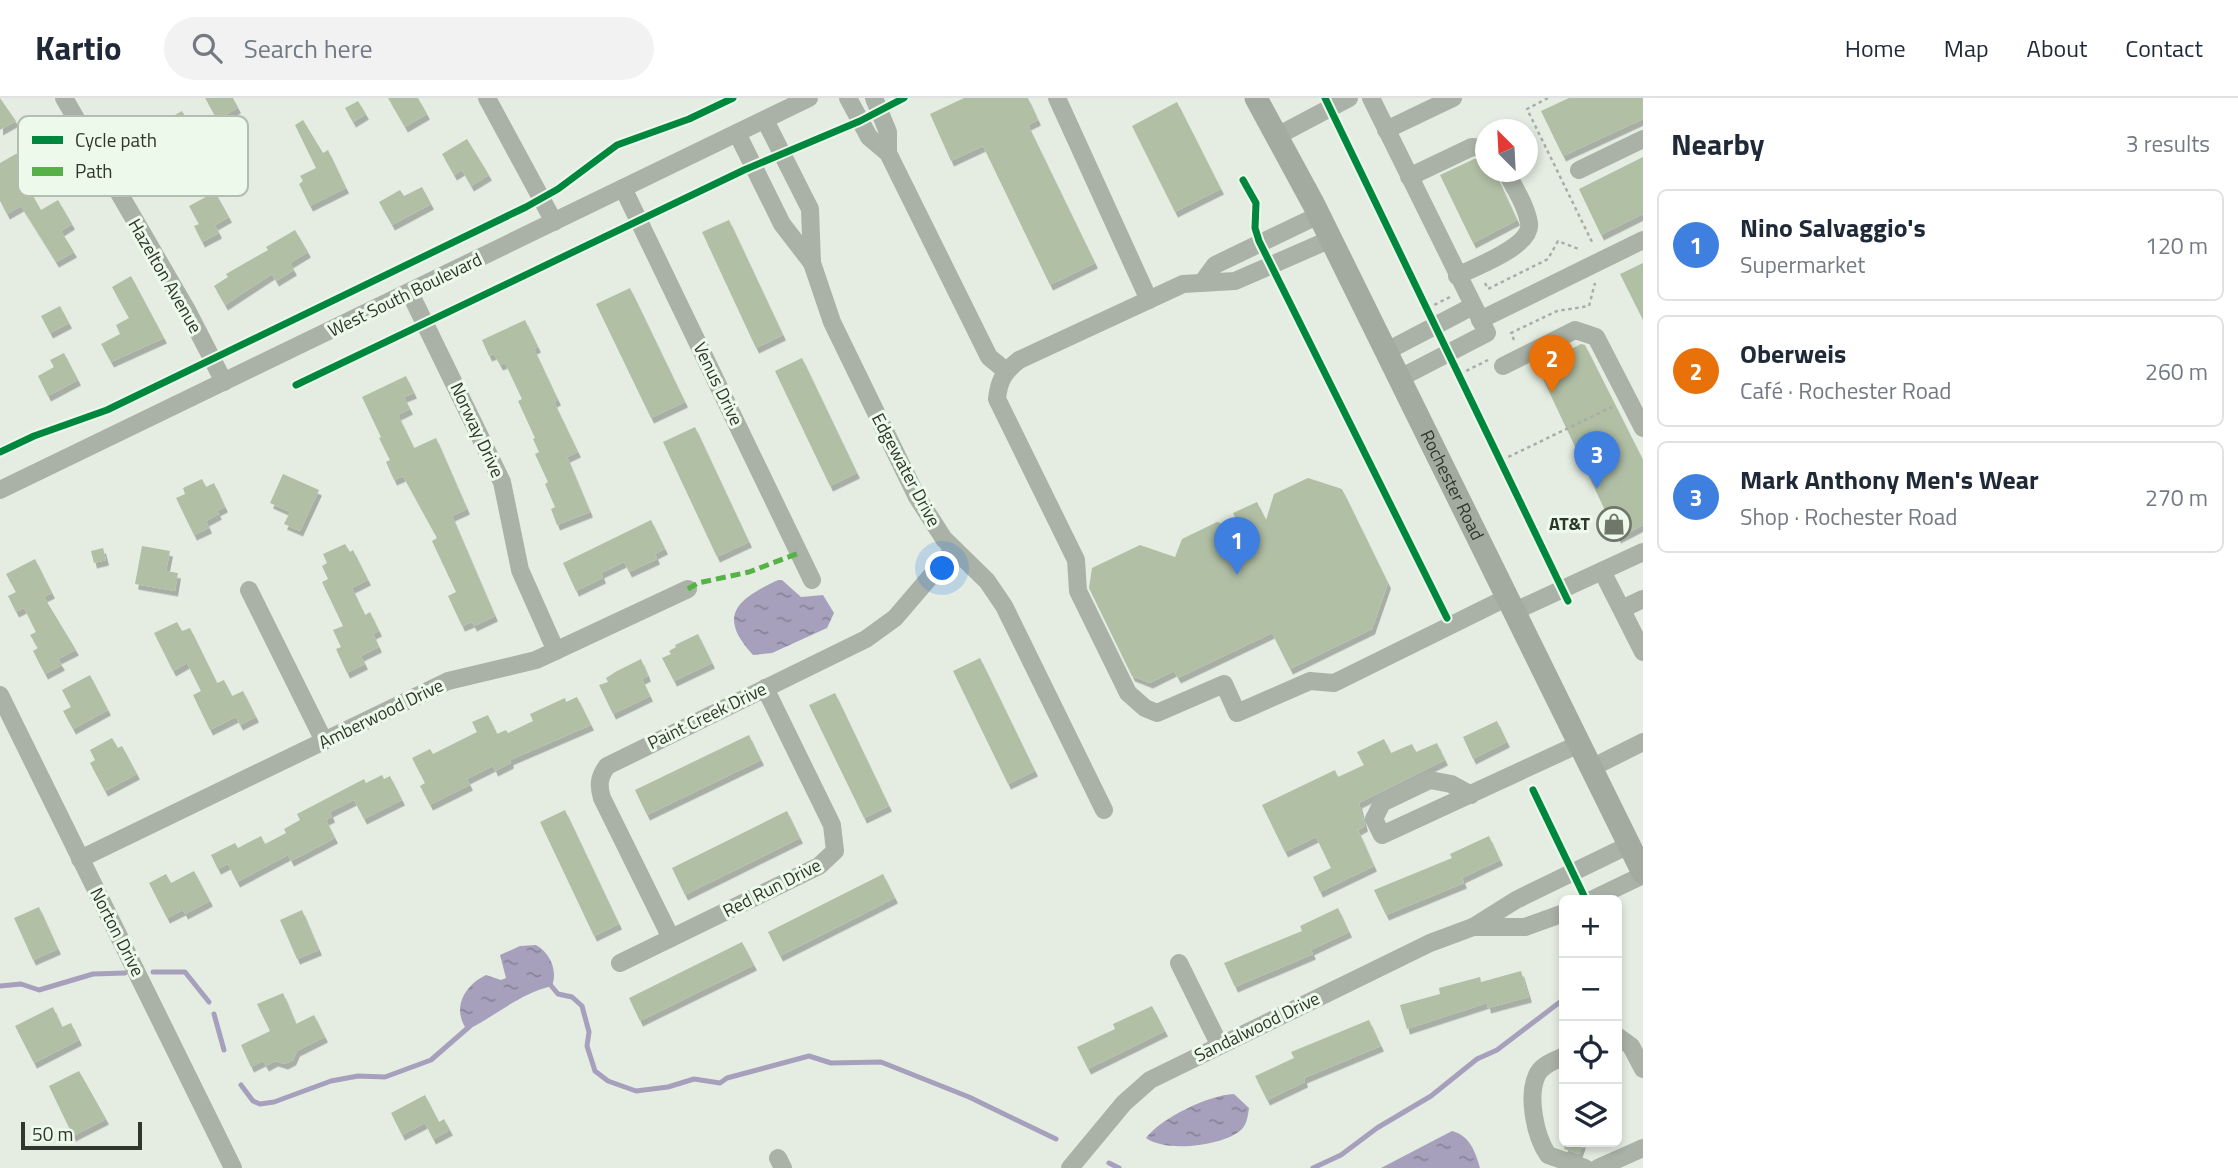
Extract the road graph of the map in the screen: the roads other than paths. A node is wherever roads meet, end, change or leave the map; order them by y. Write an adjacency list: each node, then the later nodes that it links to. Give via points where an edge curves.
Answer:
1 (64, 98): 12 (street, Hazelton Avenue)
2 (487, 98): 26 (street)
3 (809, 98): 11 (street, West South Boulevard)
4 (848, 98): 19 (street, via 869,137)
5 (874, 98): 19 (street, via 888,132)
6 (1057, 98): 35 (street)
7 (1256, 98): 16 (main road, Rochester Road)
8 (1349, 98): 16 (street)
9 (1371, 98): 14 (street)
10 (1453, 98): 14 (street)
11 (788, 103): 13 (street, West South Boulevard)
12 (74, 116)
13 (765, 120): 15 (street, West South Boulevard); 30 (street, Edgewater Drive, via 810,209)
14 (1386, 130): 21 (street)
15 (737, 133): 23 (street, West South Boulevard); 30 (street, Edgewater Drive, via 782,224)
16 (1277, 136): 25 (main road, Rochester Road)
17 (1643, 139): 20 (street)
18 (1475, 147): 21 (street)
19 (888, 153): 39 (street, via 989,357)
20 (1579, 170)
21 (1409, 177): 32 (street)
22 (1511, 182): 32 (street, via 1530,225 1528,235)
23 (623, 188): 26 (street, West South Boulevard); 47 (street, Venus Drive)
24 (121, 196): 41 (street, Hazelton Avenue)
25 (1319, 215): 27 (main road, Rochester Road); 29 (street)
26 (554, 222): 34 (street, West South Boulevard)
27 (1331, 239): 31 (street); 37 (main road, Rochester Road)
28 (1643, 240): 36 (street)
29 (1237, 252): 31 (street); 33 (street, via 1215,265)
30 (811, 262): 44 (street, Edgewater Drive, via 832,322 916,497)
31 (1255, 272): 33 (street, via 1234,281)
32 (1457, 276): 36 (street)
33 (1204, 280): 35 (street)
34 (411, 293): 41 (street, West South Boulevard); 53 (street, Norway Drive, via 502,482 520,570)
35 (1149, 300): 39 (street, via 1019,360)
36 (1480, 320): 37 (street, via 1437,326); 40 (street, via 1450,352)
37 (1387, 351): 40 (main road, Rochester Road)
38 (1500, 360): 42 (street, via 1575,330 1596,337)
39 (1006, 371): 51 (street, via 998,383 997,399 1076,561 1078,591 1128,693 1145,708 1157,713 1224,684 1237,713 1310,681 1334,683)
40 (1400, 378): 51 (main road, Rochester Road)
41 (223, 382): 43 (street, West South Boulevard)
42 (1643, 428)
43 (0, 490)
44 (954, 549): 55 (street, Paint Creek Drive, via 883,628); 62 (street, Edgewater Drive, via 987,581 1004,606)
45 (1643, 552): 46 (street)
46 (1602, 571): 51 (street); 52 (street)
47 (811, 580)
48 (688, 589): 53 (street, Amberwood Drive)
49 (250, 590): 57 (street)
50 (1643, 599): 52 (street)
51 (1509, 605): 59 (main road, Rochester Road)
52 (1622, 609): 54 (street)
53 (556, 651): 57 (street, Amberwood Drive, via 527,663 457,677)
54 (1643, 652)
55 (765, 688): 69 (street, Red Run Drive, via 832,825 835,851 820,866); 69 (street, Paint Creek Drive, via 616,760 600,775 602,798)
56 (0, 695): 64 (street, Norton Drive)
57 (324, 741): 64 (street, Amberwood Drive)
58 (1643, 742): 60 (street)
59 (1579, 744): 60 (main road, Rochester Road); 61 (street)
60 (1591, 768): 63 (main road, Rochester Road)
61 (1471, 795): 61 (street, via 1382,835 1374,819 1382,803 1430,780)
62 (1104, 810)
63 (1629, 845): 65 (main road, Rochester Road); 68 (street, Sandalwood Drive, via 1516,900)
64 (80, 859): 77 (street, Norton Drive)
65 (1643, 874): 66 (street)
66 (1601, 895)
67 (1559, 915): 68 (street, Sandalwood Drive, via 1525,927)
68 (1473, 927): 73 (street, Sandalwood Drive)
69 (671, 939): 70 (street, Red Run Drive)
70 (621, 963)
71 (1179, 963): 73 (street)
72 (1630, 1041): 75 (street)
73 (1219, 1044): 78 (street, Sandalwood Drive, via 1135,1092)
74 (1559, 1059): 79 (street, via 1538,1074 1536,1124 1548,1155)
75 (1643, 1069)
76 (1643, 1149): 80 (street)
77 (233, 1168)
78 (1070, 1168)
79 (1586, 1168)
80 (1598, 1168)

